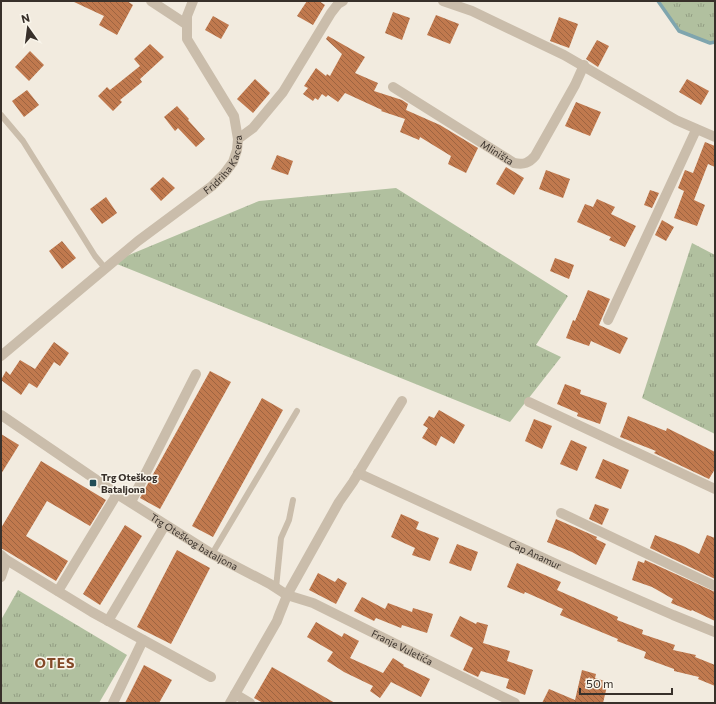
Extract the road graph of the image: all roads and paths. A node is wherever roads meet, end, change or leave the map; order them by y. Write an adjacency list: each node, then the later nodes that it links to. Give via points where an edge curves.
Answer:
1 (151, 1): 5 (street)
2 (193, 1): 5 (street, Fridriha Kacera)
3 (343, 1): 11 (street, via 331,13 283,92 253,128)
4 (443, 1): 6 (street, via 472,11)
5 (186, 24): 11 (street, Fridriha Kacera, via 188,39 193,49 234,116)
6 (584, 65): 7 (street, Mliništa, via 535,156 527,163 520,164 514,163); 9 (street)
7 (393, 87)
8 (1, 115): 12 (lane, via 23,140)
9 (696, 130): 10 (street); 13 (street)
10 (715, 137)
11 (238, 139): 12 (street, Fridriha Kacera, via 233,162 212,186)
12 (105, 268): 14 (street, Fridriha Kacera)
13 (608, 320)
14 (1, 356)
15 (196, 374): 24 (street)
16 (402, 401): 20 (street)
17 (530, 402): 21 (street)
18 (297, 411): 27 (lane)
19 (1, 415): 22 (street, Trg Oteškog bataljona)
20 (358, 473): 33 (street); 35 (street, Cap Anamur, via 572,571)
21 (715, 489)
22 (117, 494): 24 (street, Trg Oteškog bataljona); 32 (street)
23 (293, 500): 31 (lane, via 289,520 281,538)
24 (130, 502): 26 (street, Trg Oteškog bataljona)
25 (561, 512): 30 (street)
26 (165, 525): 27 (street, Trg Oteškog bataljona); 34 (street)
27 (212, 554): 31 (street, Trg Oteškog bataljona)
28 (3, 557): 29 (street, via 5,565); 32 (street)
29 (1, 577)
30 (715, 586)
31 (276, 588): 33 (street, Trg Oteškog bataljona)
32 (58, 591): 34 (street)
33 (287, 595): 38 (street, via 277,621); 42 (street, Franje Vuletića, via 313,603)
34 (108, 621): 36 (street)
35 (715, 632)
36 (143, 640): 37 (street); 39 (street)
37 (211, 677)
38 (235, 694): 40 (street); 41 (street)
39 (113, 703)
40 (230, 703)
41 (250, 703)
42 (515, 703)

